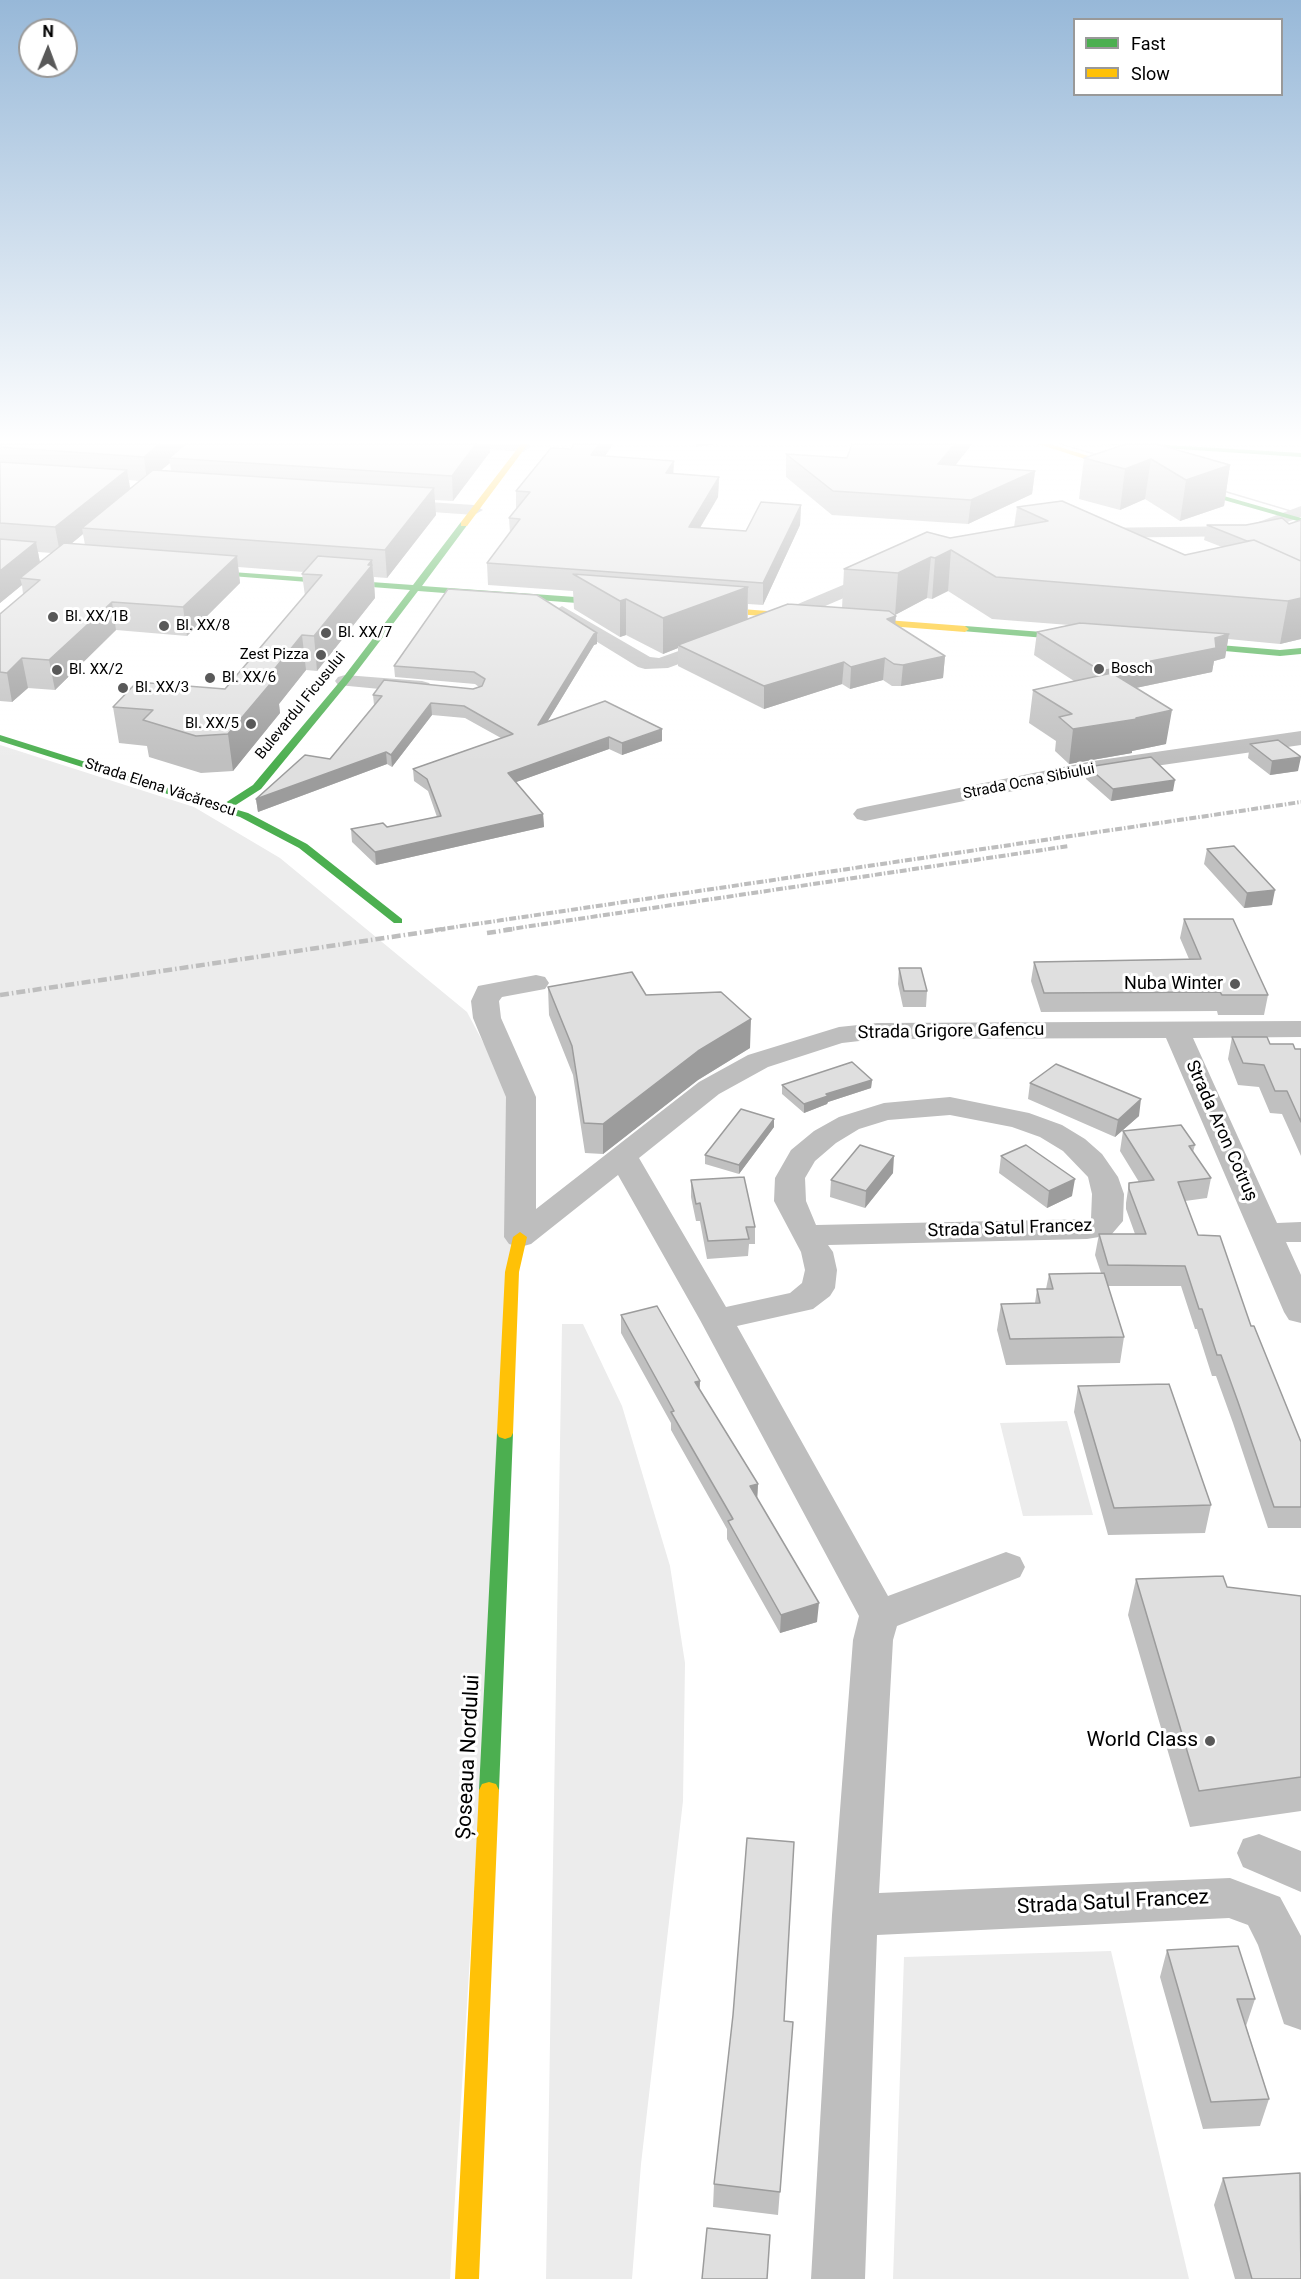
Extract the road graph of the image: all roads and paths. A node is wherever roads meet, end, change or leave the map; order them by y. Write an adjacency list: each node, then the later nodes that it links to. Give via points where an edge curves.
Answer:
1 (443, 550): 4 (street, Bulevardul Ficusului)
2 (899, 568): 8 (street)
3 (184, 570): 4 (street)
4 (415, 588): 5 (street); 12 (street, Bulevardul Ficusului)
5 (536, 597): 6 (street); 8 (street, via 645,663 661,664)
6 (630, 604)
7 (685, 608): 8 (street)
8 (787, 616): 9 (street)
9 (1091, 639)
10 (1174, 645): 11 (street)
11 (1301, 651)
12 (345, 681): 13 (street); 16 (street, Bulevardul Ficusului, via 257,787)
13 (441, 689)
14 (0, 738): 16 (street, Strada Elena Văcărescu)
15 (1301, 738): 17 (street, Strada Ocna Sibiului, via 1093,768)
16 (225, 807): 18 (street, Strada Elena Văcărescu, via 303,846)
17 (865, 814)
18 (398, 921)
19 (536, 983): 26 (street, via 488,992 484,1001 521,1097)
20 (1301, 1029): 21 (street, Strada Grigore Gafencu)
21 (1176, 1030): 22 (street, Strada Grigore Gafencu, via 877,1031 839,1035 758,1061 709,1088); 24 (street, Strada Aron Cotruș)
22 (622, 1156): 26 (street, Strada Grigore Gafencu); 28 (street)
23 (1301, 1232): 24 (street)
24 (1266, 1233): 27 (street, Strada Aron Cotruș)
25 (806, 1235): 25 (street, Strada Satul Francez, via 790,1201 790,1178 802,1156 849,1123 916,1107 986,1111 1051,1131 1090,1160 1103,1177 1108,1194 1107,1221 1100,1228 1086,1230); 28 (street, Strada Satul Francez, via 817,1252 821,1270 818,1288 801,1300)
26 (520, 1237): 35 (street, Șoseaua Nordului, via 512,1272)
27 (1301, 1312)
28 (717, 1320): 30 (street)
29 (1006, 1567): 30 (street)
30 (879, 1616): 33 (street, via 873,1640)
31 (1259, 1853): 32 (street)
32 (1301, 1872)
33 (855, 1915): 34 (street, Strada Satul Francez, via 1230,1898 1264,1911 1280,1941); 36 (street)
34 (1301, 2008)
35 (467, 2279)
36 (838, 2279)

